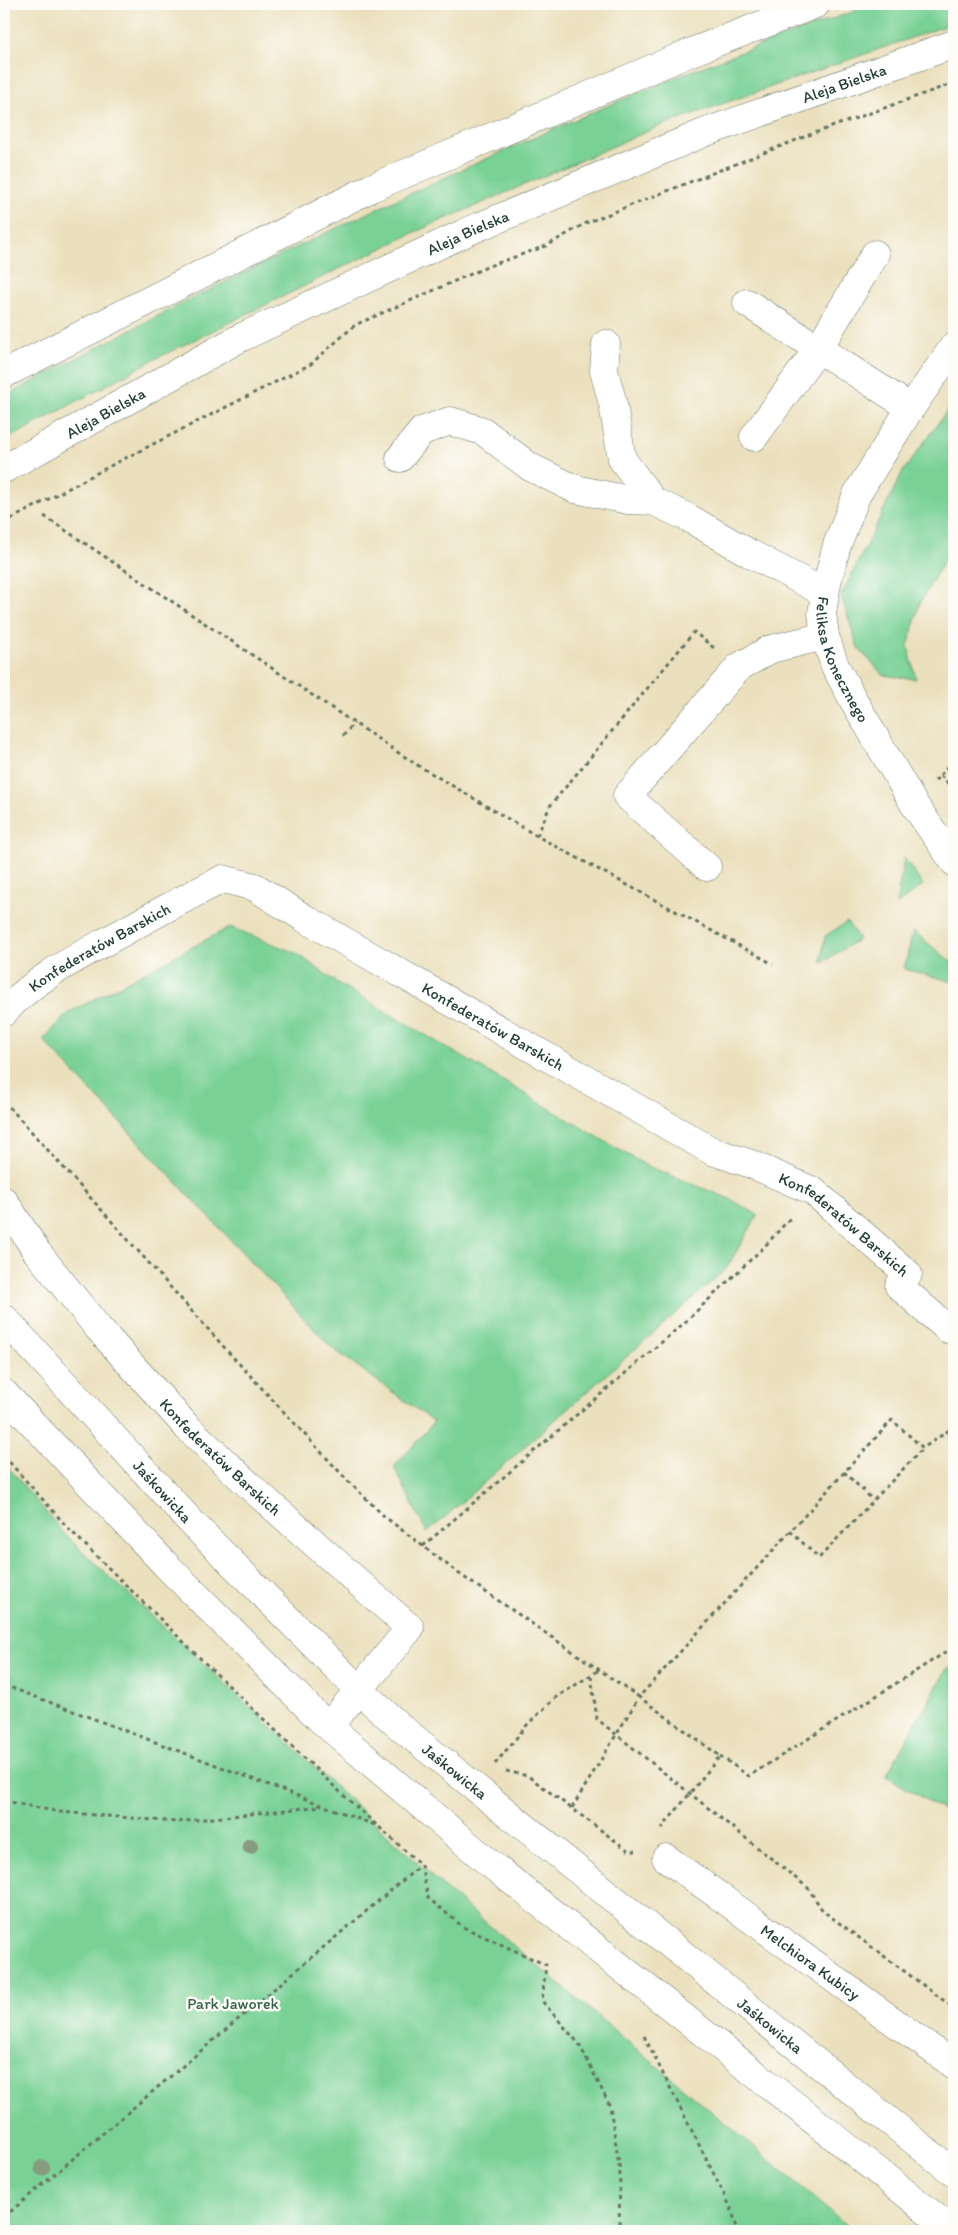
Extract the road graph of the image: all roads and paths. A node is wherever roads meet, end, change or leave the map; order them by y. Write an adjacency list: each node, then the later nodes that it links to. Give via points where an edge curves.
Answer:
1 (816, 4): 9 (street, via 689,53 371,188)
2 (954, 44): 13 (street, Aleja Bielska, via 706,132 471,230 238,339)
3 (954, 83): 16 (path, via 800,138 586,223 546,246 489,266 356,325 311,364)
4 (875, 254): 8 (street)
5 (747, 303): 8 (street)
6 (606, 344): 14 (street, via 604,371 622,459)
7 (954, 346): 10 (street, Feliksa Konecznego)
8 (818, 349): 10 (street); 11 (street)
9 (4, 374)
10 (912, 408): 17 (street, Feliksa Konecznego, via 857,494 837,545)
11 (754, 437)
12 (400, 458): 14 (street, via 422,431 450,422 483,431 530,467 575,489 628,500)
13 (4, 469)
14 (653, 501): 17 (street)
15 (44, 516): 20 (path)
16 (4, 523)
17 (825, 594): 18 (street, Feliksa Konecznego, via 822,613)
18 (825, 636): 19 (street, via 771,649); 25 (street, Feliksa Konecznego, via 835,666 855,703 914,804)
19 (739, 667): 24 (path, via 694,632 550,806); 26 (street, via 627,796)
20 (354, 723): 21 (path); 24 (path, via 414,763)
21 (343, 736)
22 (940, 775): 23 (path)
23 (954, 790)
24 (537, 836): 27 (path)
25 (954, 862)
26 (707, 867)
27 (772, 964)
28 (4, 1012): 30 (street, Konfederatów Barskich, via 29,988 60,968 222,878 255,887 712,1150)
29 (4, 1101): 41 (path, via 347,1480 385,1517)
30 (813, 1191): 33 (street, Konfederatów Barskich, via 908,1274 899,1286); 41 (path, via 764,1248 683,1324)
31 (4, 1201): 46 (street, Konfederatów Barskich, via 37,1252 99,1329 187,1427 410,1628)
32 (4, 1318): 46 (street, Jaśkowicka, via 193,1524)
33 (948, 1329)
34 (4, 1393): 48 (street, via 165,1564)
35 (954, 1427): 36 (path)
36 (922, 1448): 38 (path, via 892,1420); 39 (path)
37 (4, 1456): 57 (path, via 83,1543)
38 (844, 1472): 39 (path); 40 (path)
39 (873, 1500): 40 (path, via 819,1558)
40 (790, 1532): 47 (path)
41 (423, 1546): 43 (path)
42 (954, 1647): 50 (path, via 749,1776)
43 (599, 1670): 44 (path); 47 (path)
44 (591, 1676): 49 (path, via 597,1719); 52 (path, via 555,1698)
45 (4, 1685): 55 (path)
46 (359, 1690): 48 (street); 63 (street, Jaśkowicka, via 399,1726)
47 (639, 1697): 49 (path); 50 (path)
48 (329, 1726): 67 (street, via 488,1862)
49 (617, 1736): 53 (path); 56 (path)
50 (720, 1756): 53 (path)
51 (487, 1764): 52 (path)
52 (493, 1766): 56 (path, via 528,1776)
53 (689, 1794): 58 (path); 60 (path, via 808,1888 823,1912)
54 (4, 1801): 55 (path, via 60,1812 177,1822)
55 (322, 1806): 57 (path)
56 (572, 1808): 58 (path, via 629,1852)
57 (378, 1827): 59 (path)
58 (655, 1847): 62 (street, Melchiora Kubicy)
59 (421, 1865): 64 (path); 65 (path, via 428,1898 463,1927 546,1966 542,2001 579,2044 610,2106 620,2171)
60 (954, 2008)
61 (644, 2036): 66 (path, via 731,2208)
62 (954, 2065)
63 (954, 2173)
64 (4, 2216)
65 (620, 2231)
66 (738, 2231)
67 (952, 2231)

